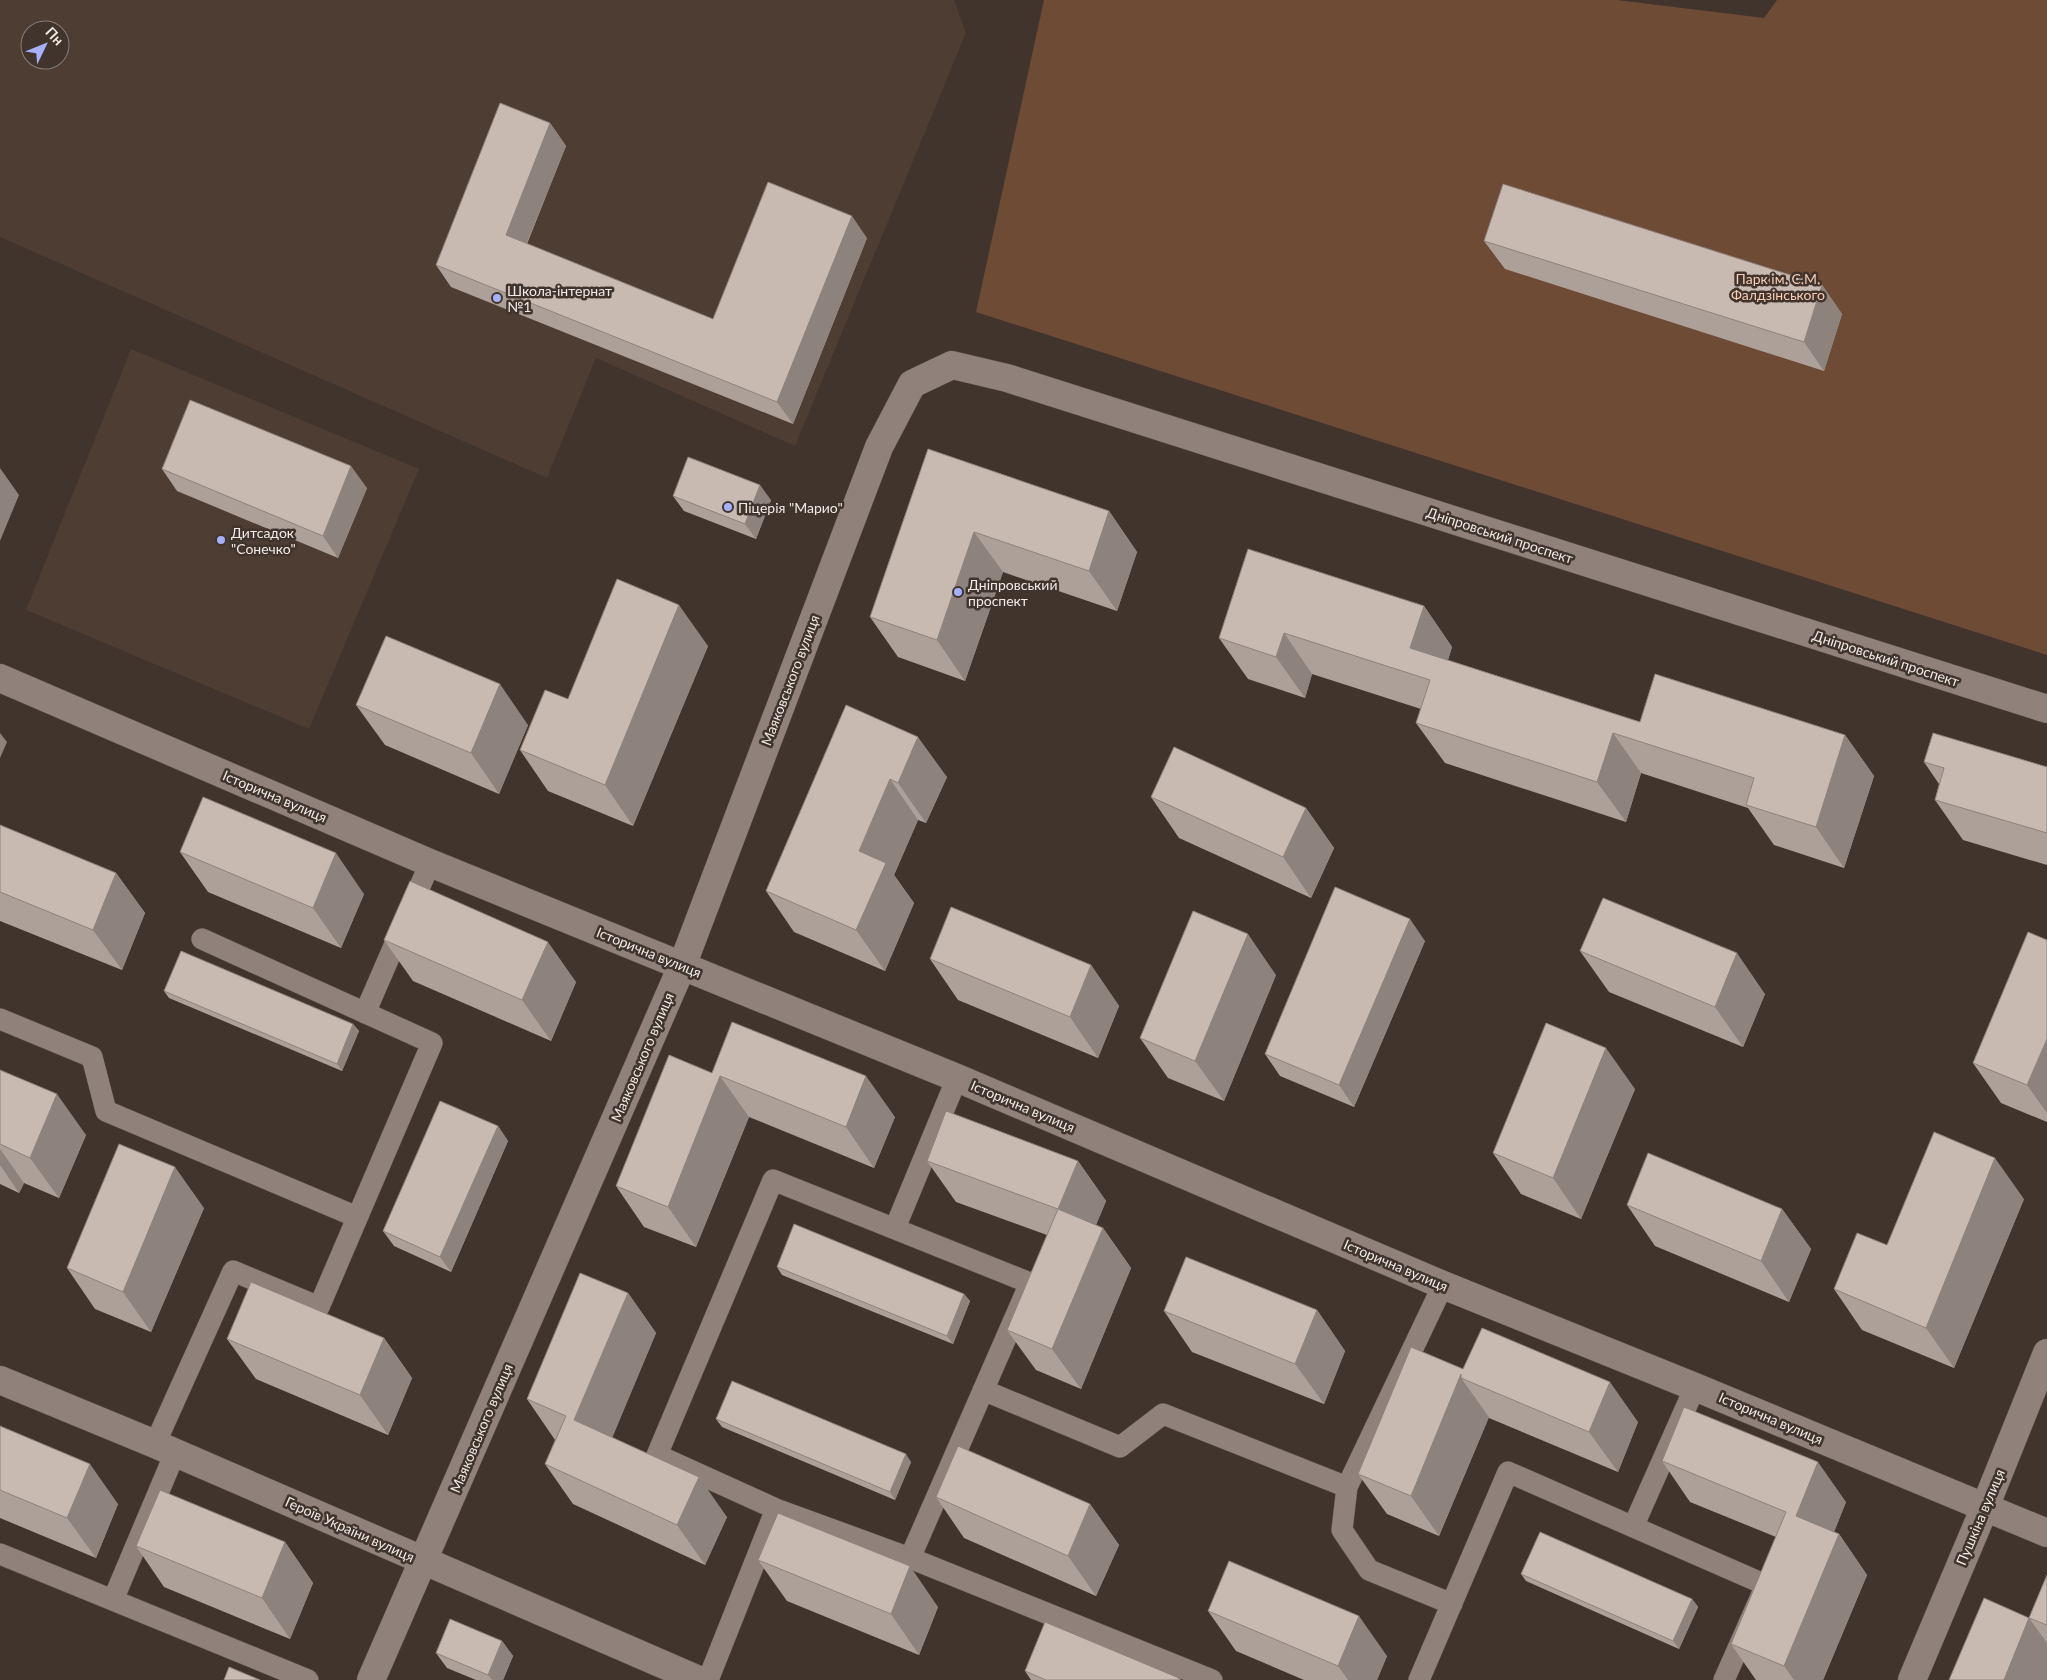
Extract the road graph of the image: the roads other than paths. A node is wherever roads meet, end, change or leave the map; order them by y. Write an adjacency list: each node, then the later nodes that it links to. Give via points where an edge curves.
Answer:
1 (952, 365): 3 (street, Дніпровський проспект, via 1007,378); 6 (street, Маяковського вулиця, via 912,384 879,447)
2 (0, 678): 4 (street, Історична вулиця)
3 (2047, 709)
4 (430, 863): 6 (street, Історична вулиця); 7 (lane)
5 (202, 939): 7 (lane)
6 (682, 966): 9 (street, Історична вулиця); 25 (street, Маяковського вулиця)
7 (365, 1013): 10 (lane, via 432,1043)
8 (0, 1019): 10 (lane, via 92,1058 106,1111)
9 (957, 1078): 11 (lane); 12 (street, Історична вулиця)
10 (358, 1217): 17 (lane, via 319,1307 233,1272)
11 (895, 1228): 16 (lane, via 1030,1283); 20 (lane, via 773,1180 657,1455)
12 (1444, 1285): 15 (street, Історична вулиця); 18 (lane)
13 (2047, 1353): 19 (street, Пушкіна вулиця)
14 (0, 1380): 17 (street, Героїв України вулиця)
15 (1695, 1387): 19 (street, Історична вулиця); 21 (lane)
16 (983, 1390): 18 (lane, via 1120,1446 1163,1414); 24 (lane)
17 (165, 1449): 25 (street, Героїв України вулиця); 26 (lane)
18 (1347, 1487): 27 (lane, via 1342,1530 1369,1570)
19 (1985, 1507): 22 (street, Історична вулиця); 35 (street, Пушкіна вулиця)
20 (776, 1509): 24 (lane); 31 (lane)
21 (1633, 1527): 27 (lane, via 1508,1472); 34 (lane, via 1766,1585)
22 (2047, 1533)
23 (0, 1554): 26 (lane)
24 (910, 1558): 32 (lane)
25 (424, 1562): 29 (street, Маяковського вулиця); 30 (street, Героїв України вулиця)
26 (113, 1600): 28 (lane)
27 (1452, 1604): 33 (lane)
28 (308, 1680)
29 (371, 1680)
30 (699, 1680)
31 (708, 1680)
32 (1212, 1680)
33 (1420, 1680)
34 (1724, 1680)
35 (1912, 1680)

